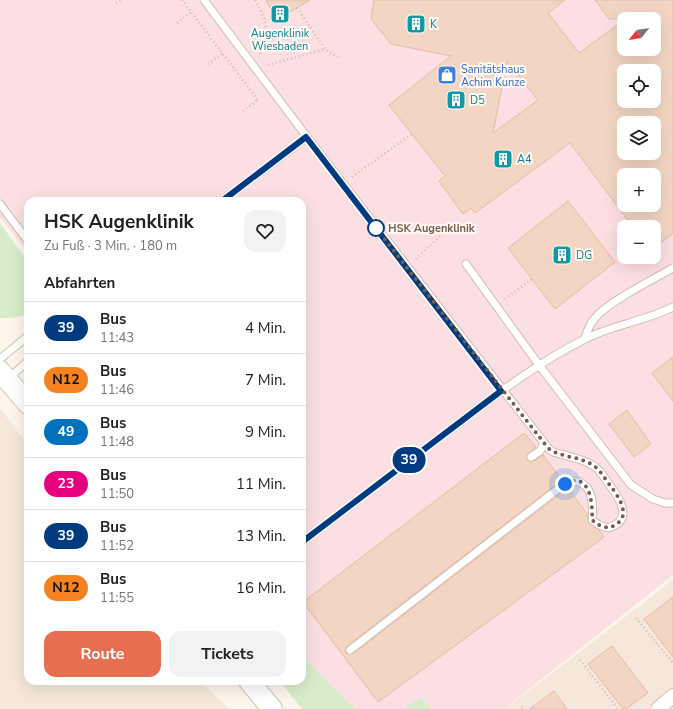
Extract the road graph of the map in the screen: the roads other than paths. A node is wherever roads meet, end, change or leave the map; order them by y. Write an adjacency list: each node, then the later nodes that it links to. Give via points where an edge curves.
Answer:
1 (204, 0): 2 (lane)
2 (306, 137): 3 (lane); 15 (lane)
3 (227, 197)
4 (0, 204): 5 (lane)
5 (24, 236)
6 (466, 264): 13 (lane)
7 (673, 268): 10 (lane, via 596,316)
8 (673, 307): 10 (lane, via 658,315 607,329)
9 (24, 339): 11 (lane)
10 (585, 339): 13 (lane)
11 (0, 359)
12 (24, 363): 14 (lane)
13 (539, 365): 15 (lane); 19 (lane, via 631,484 653,500)
14 (3, 375): 16 (main road)
15 (501, 391): 17 (lane); 20 (lane)
16 (24, 399)
17 (544, 444): 18 (lane, via 540,451); 21 (lane, via 553,452 584,461 598,469 621,501 623,508 618,523 608,528 592,520 593,500 588,489 584,484 568,482)
18 (531, 457)
19 (673, 503)
20 (306, 539)
21 (350, 650)
22 (252, 685): 24 (main road)
23 (673, 696): 25 (street)
24 (272, 709)
25 (658, 709)

